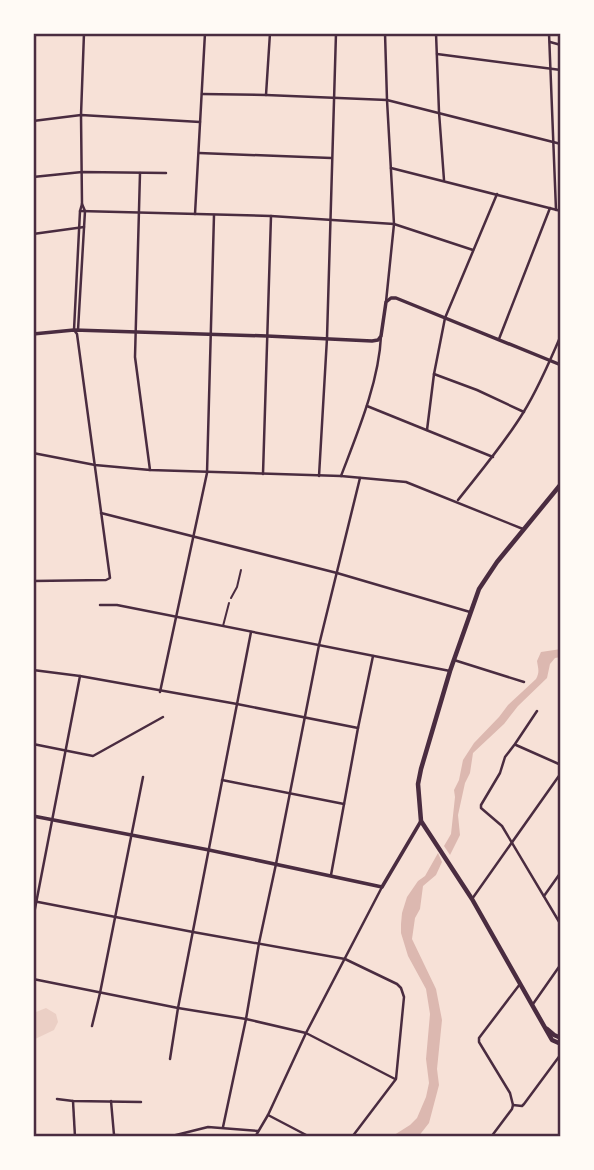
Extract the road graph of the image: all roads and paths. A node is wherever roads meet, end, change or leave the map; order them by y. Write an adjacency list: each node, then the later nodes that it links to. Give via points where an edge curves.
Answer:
1 (83, 33): 18 (street)
2 (205, 33): 13 (street)
3 (270, 33): 14 (street)
4 (336, 33): 15 (street)
5 (386, 33): 16 (street)
6 (436, 33): 10 (street)
7 (549, 33): 8 (street)
8 (549, 42): 9 (street); 11 (street)
9 (561, 45)
10 (437, 54): 11 (street); 17 (street)
11 (550, 68): 12 (street); 21 (street)
12 (561, 70)
13 (202, 94): 14 (street); 20 (street)
14 (267, 95): 15 (street)
15 (334, 97): 16 (street); 24 (street)
16 (387, 100): 17 (street); 25 (street)
17 (439, 113): 21 (street); 30 (street)
18 (81, 115): 19 (street); 20 (street); 26 (street)
19 (33, 121)
20 (200, 122): 23 (street)
21 (553, 142): 22 (street); 34 (street)
22 (561, 144)
23 (199, 153): 24 (street); 38 (street)
24 (331, 158): 41 (street)
25 (391, 168): 30 (street); 42 (street)
26 (82, 172): 27 (street); 29 (street); 32 (street)
27 (140, 173): 28 (street); 37 (street)
28 (166, 173)
29 (33, 177)
30 (444, 181): 31 (street)
31 (497, 194): 33 (street); 46 (street)
32 (82, 204): 35 (street); 36 (street)
33 (550, 208): 34 (street); 58 (street)
34 (559, 210)
35 (80, 211): 36 (street); 44 (street)
36 (85, 211): 37 (street); 43 (street)
37 (139, 213): 38 (street); 51 (street)
38 (195, 214): 39 (street)
39 (214, 215): 40 (street); 53 (street)
40 (271, 216): 41 (street); 55 (street)
41 (330, 219): 42 (street); 57 (street)
42 (394, 224): 46 (street); 48 (street)
43 (84, 227): 44 (street); 47 (street)
44 (79, 228): 45 (street); 47 (street)
45 (33, 234)
46 (473, 250): 49 (street)
47 (78, 291): 50 (street)
48 (386, 302): 49 (street, via 396,298); 56 (street)
49 (445, 318): 58 (street); 61 (street)
50 (76, 331): 51 (street); 52 (street); 67 (street)
51 (134, 332): 53 (street); 68 (street)
52 (33, 334)
53 (210, 334): 55 (street); 69 (street)
54 (561, 335): 59 (street)
55 (267, 336): 57 (street); 70 (street)
56 (381, 336): 57 (street, via 372,341); 62 (street)
57 (327, 338): 71 (street)
58 (499, 339): 59 (street)
59 (550, 360): 60 (street); 63 (street)
60 (561, 365)
61 (435, 374): 63 (street); 64 (street)
62 (367, 405): 64 (street); 72 (street)
63 (524, 412): 66 (street)
64 (427, 430): 66 (street)
65 (33, 453): 67 (street)
66 (492, 457): 75 (street)
67 (95, 466): 68 (street); 76 (street)
68 (150, 470): 69 (street)
69 (207, 473): 70 (street); 78 (street)
70 (263, 474): 71 (street)
71 (319, 476): 72 (street)
72 (341, 476): 73 (street)
73 (360, 478): 75 (street, via 405,482); 80 (street)
74 (561, 484): 77 (main road)
75 (457, 501): 77 (street)
76 (101, 513): 78 (street); 81 (street, via 110,578)
77 (523, 529): 85 (main road, via 487,575)
78 (193, 536): 80 (street); 86 (street)
79 (241, 570): 82 (lane)
80 (337, 573): 85 (street); 89 (street)
81 (33, 581)
82 (231, 598)
83 (229, 603): 87 (lane)
84 (100, 605): 86 (street)
85 (470, 612): 91 (main road)
86 (175, 618): 87 (street); 96 (street)
87 (223, 627): 88 (street)
88 (251, 632): 89 (street); 97 (street)
89 (319, 645): 90 (street); 100 (street)
90 (373, 656): 93 (street); 101 (street)
91 (454, 660): 93 (main road); 95 (street)
92 (33, 670): 94 (street)
93 (450, 671): 113 (main road, via 421,769)
94 (80, 676): 96 (street); 104 (street)
95 (524, 682)
96 (160, 692): 97 (street)
97 (237, 704): 100 (street); 108 (street)
98 (537, 710): 103 (street)
99 (163, 717): 104 (street, via 93,756)
100 (306, 717): 101 (street); 109 (street)
101 (358, 728): 110 (street)
102 (33, 744): 104 (street)
103 (515, 744): 105 (street); 115 (street, via 481,805)
104 (65, 750): 112 (street)
105 (561, 765)
106 (561, 773): 115 (street)
107 (143, 776): 114 (street)
108 (222, 780): 109 (street); 116 (street)
109 (291, 793): 110 (street); 117 (street)
110 (344, 804): 119 (street)
111 (33, 816): 112 (street)
112 (52, 819): 114 (street); 123 (street)
113 (421, 821): 120 (street); 122 (main road)
114 (131, 835): 116 (street); 124 (street)
115 (512, 842): 121 (street); 122 (street)
116 (209, 850): 117 (street); 127 (street)
117 (276, 864): 119 (street); 128 (street)
118 (561, 872): 121 (street)
119 (331, 875): 120 (street)
120 (382, 887): 129 (street)
121 (544, 896): 126 (street)
122 (472, 899): 132 (main road)
123 (35, 901): 124 (street); 125 (street)
124 (116, 916): 127 (street); 133 (street)
125 (33, 919)
126 (561, 925)
127 (193, 932): 128 (street); 135 (street)
128 (259, 943): 129 (street); 136 (street)
129 (345, 959): 139 (street); 144 (street, via 401,988)
130 (561, 964): 134 (street)
131 (33, 979): 133 (street)
132 (520, 984): 134 (main road); 149 (street, via 479,1038)
133 (100, 993): 135 (street); 137 (street)
134 (533, 1004): 138 (main road)
135 (178, 1008): 136 (street); 143 (street)
136 (246, 1019): 139 (street); 151 (street)
137 (92, 1026)
138 (544, 1026): 140 (main road); 141 (main road, via 552,1040)
139 (306, 1033): 144 (street); 150 (street)
140 (561, 1038)
141 (561, 1044)
142 (561, 1054): 149 (street, via 524,1104)
143 (170, 1059)
144 (396, 1079): 160 (street)
145 (57, 1099): 146 (street)
146 (73, 1101): 147 (street); 154 (street)
147 (111, 1101): 148 (street); 153 (street)
148 (141, 1102)
149 (513, 1105): 161 (street)
150 (268, 1115): 152 (street); 159 (street)
151 (223, 1127): 152 (street); 157 (street)
152 (258, 1131): 158 (street)
153 (114, 1135): 155 (street); 156 (street)
154 (75, 1137)
155 (96, 1137)
156 (162, 1137)
157 (168, 1137)
158 (255, 1137)
159 (310, 1137)
160 (352, 1137)
161 (491, 1137)

